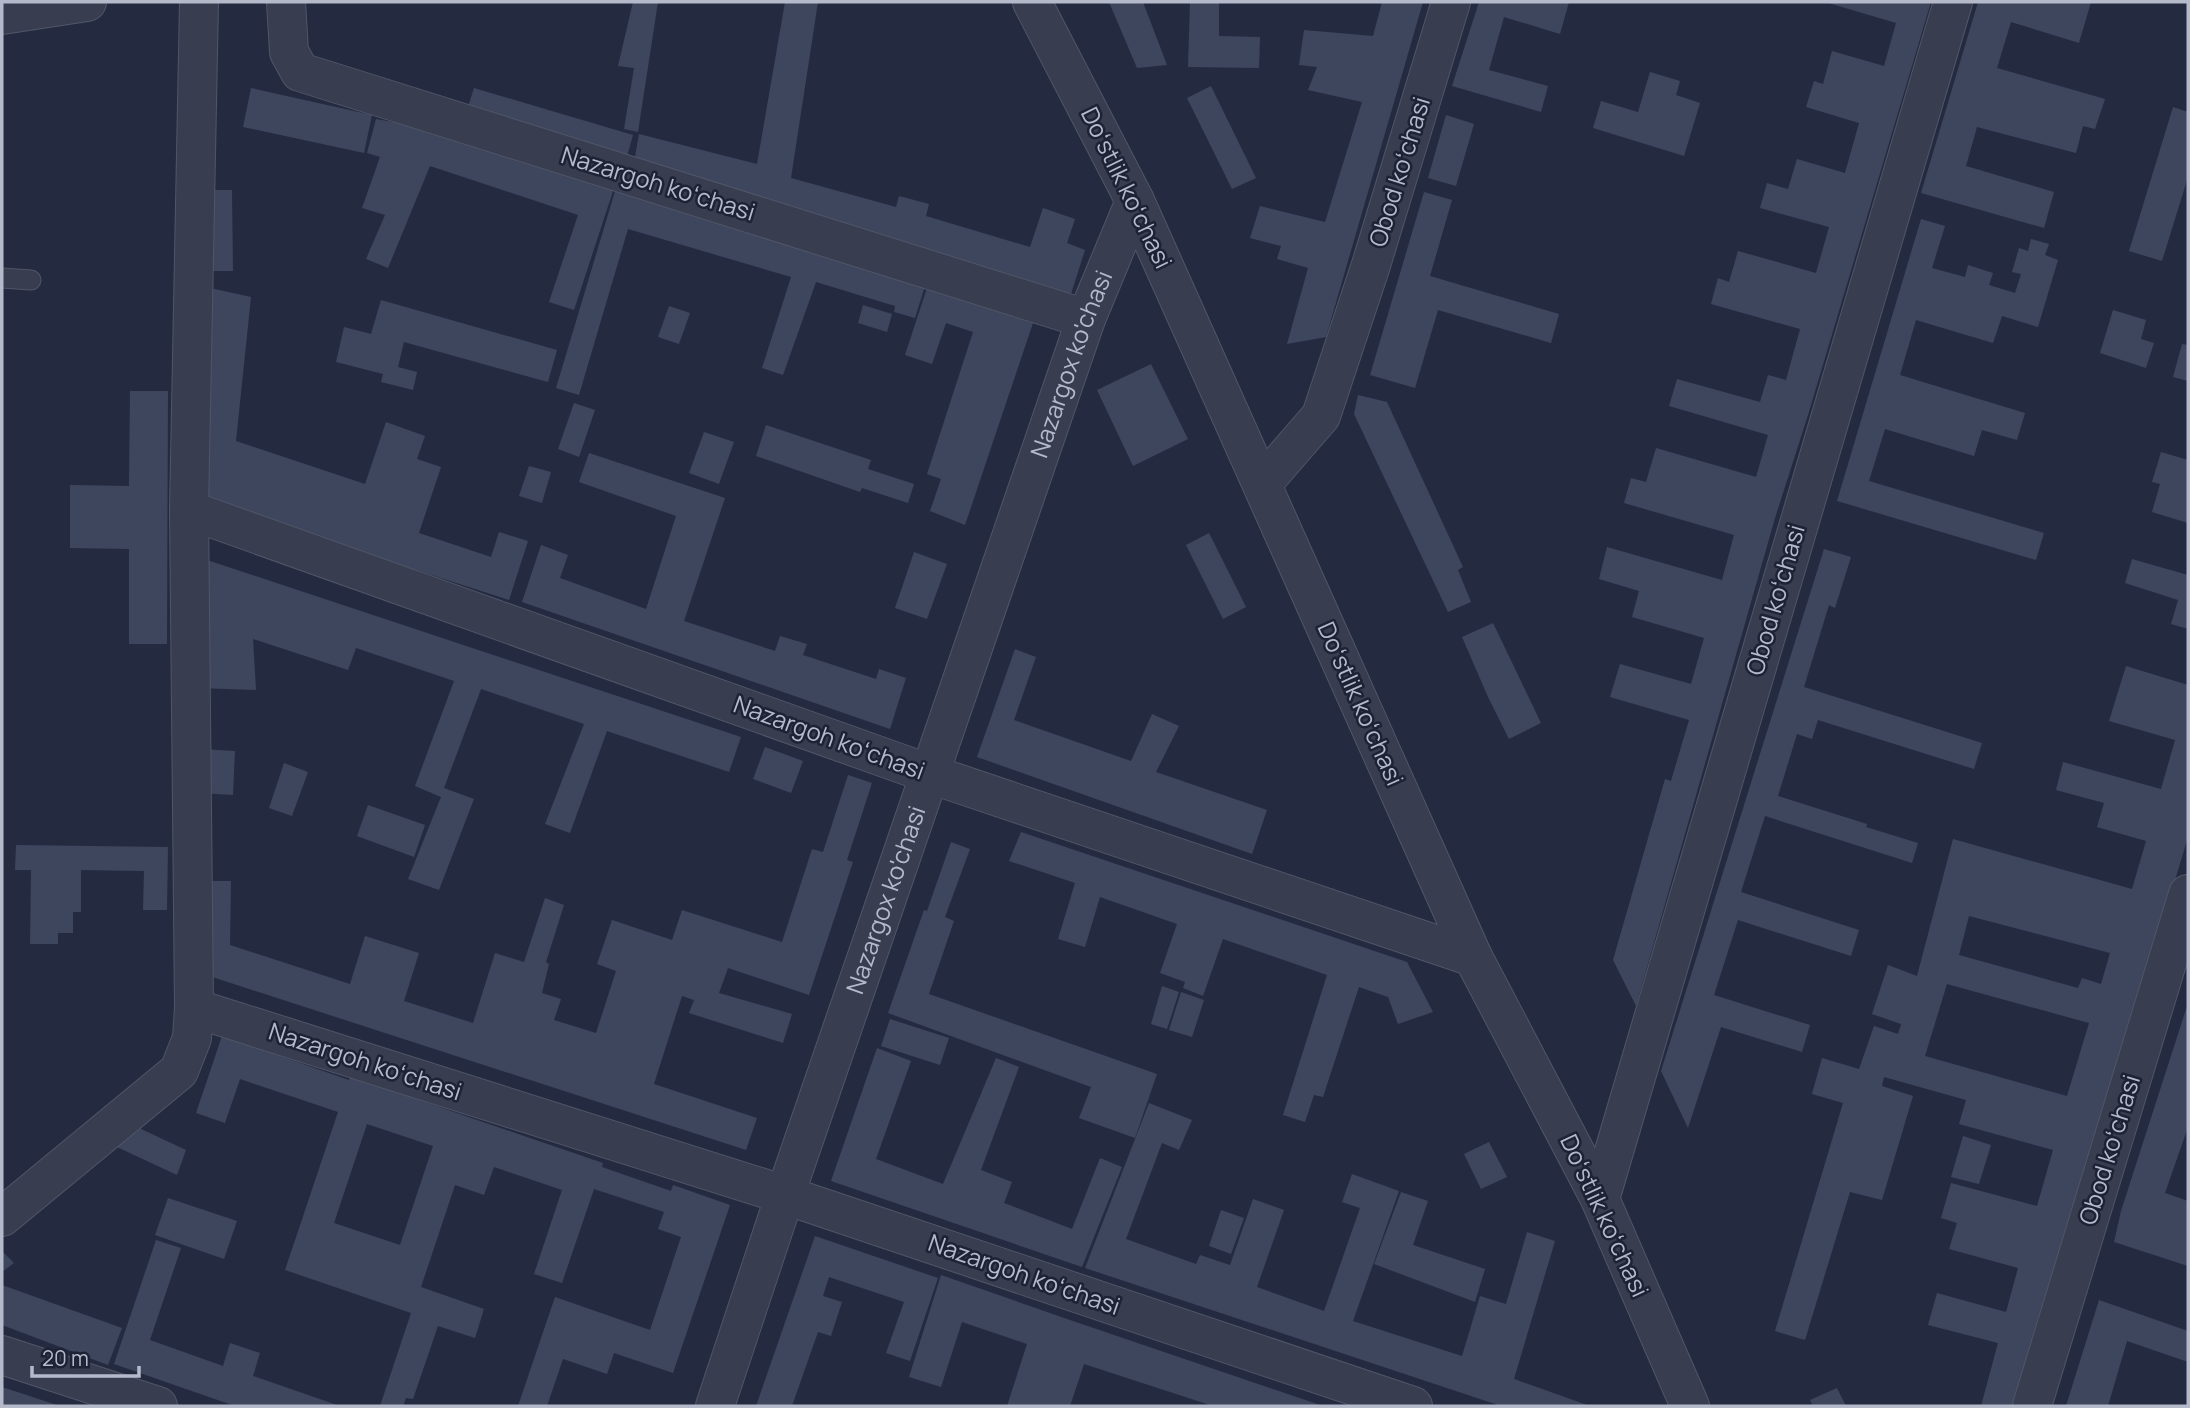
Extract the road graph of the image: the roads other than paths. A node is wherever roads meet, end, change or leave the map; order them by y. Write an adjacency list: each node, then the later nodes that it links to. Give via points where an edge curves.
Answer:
1 (87, 2): 7 (street)
2 (199, 2): 13 (street)
3 (286, 2): 11 (street, Nazargoh koʻchasi, via 289,52 300,72)
4 (1032, 2): 8 (street, Doʻstlik koʻchasi)
5 (1451, 2): 12 (street, Obod koʻchasi, via 1321,416)
6 (1953, 2): 19 (street, Obod koʻchasi)
7 (2, 15)
8 (1135, 201): 11 (street, Nazargox ko'chasi); 12 (street, Doʻstlik koʻchasi)
9 (2, 278): 10 (lane)
10 (31, 280)
11 (1086, 319): 14 (street, Nazargox ko'chasi)
12 (1262, 484): 16 (street, Doʻstlik koʻchasi)
13 (189, 510): 14 (street, Nazargoh koʻchasi); 17 (street)
14 (930, 774): 16 (street, Nazargoh koʻchasi); 18 (street, Nazargox ko'chasi)
15 (2188, 894): 26 (street, Obod koʻchasi)
16 (1473, 957): 19 (street, Doʻstlik koʻchasi)
17 (194, 1008): 18 (street, Nazargoh koʻchasi); 20 (street, via 192,1038 179,1071)
18 (785, 1195): 23 (street, Nazargox ko'chasi); 24 (street, Nazargoh koʻchasi)
19 (1600, 1199): 25 (street, Doʻstlik koʻchasi)
20 (2, 1217)
21 (2, 1355): 22 (street)
22 (158, 1406)
23 (715, 1406)
24 (1413, 1406)
25 (1690, 1406)
26 (2032, 1406)

